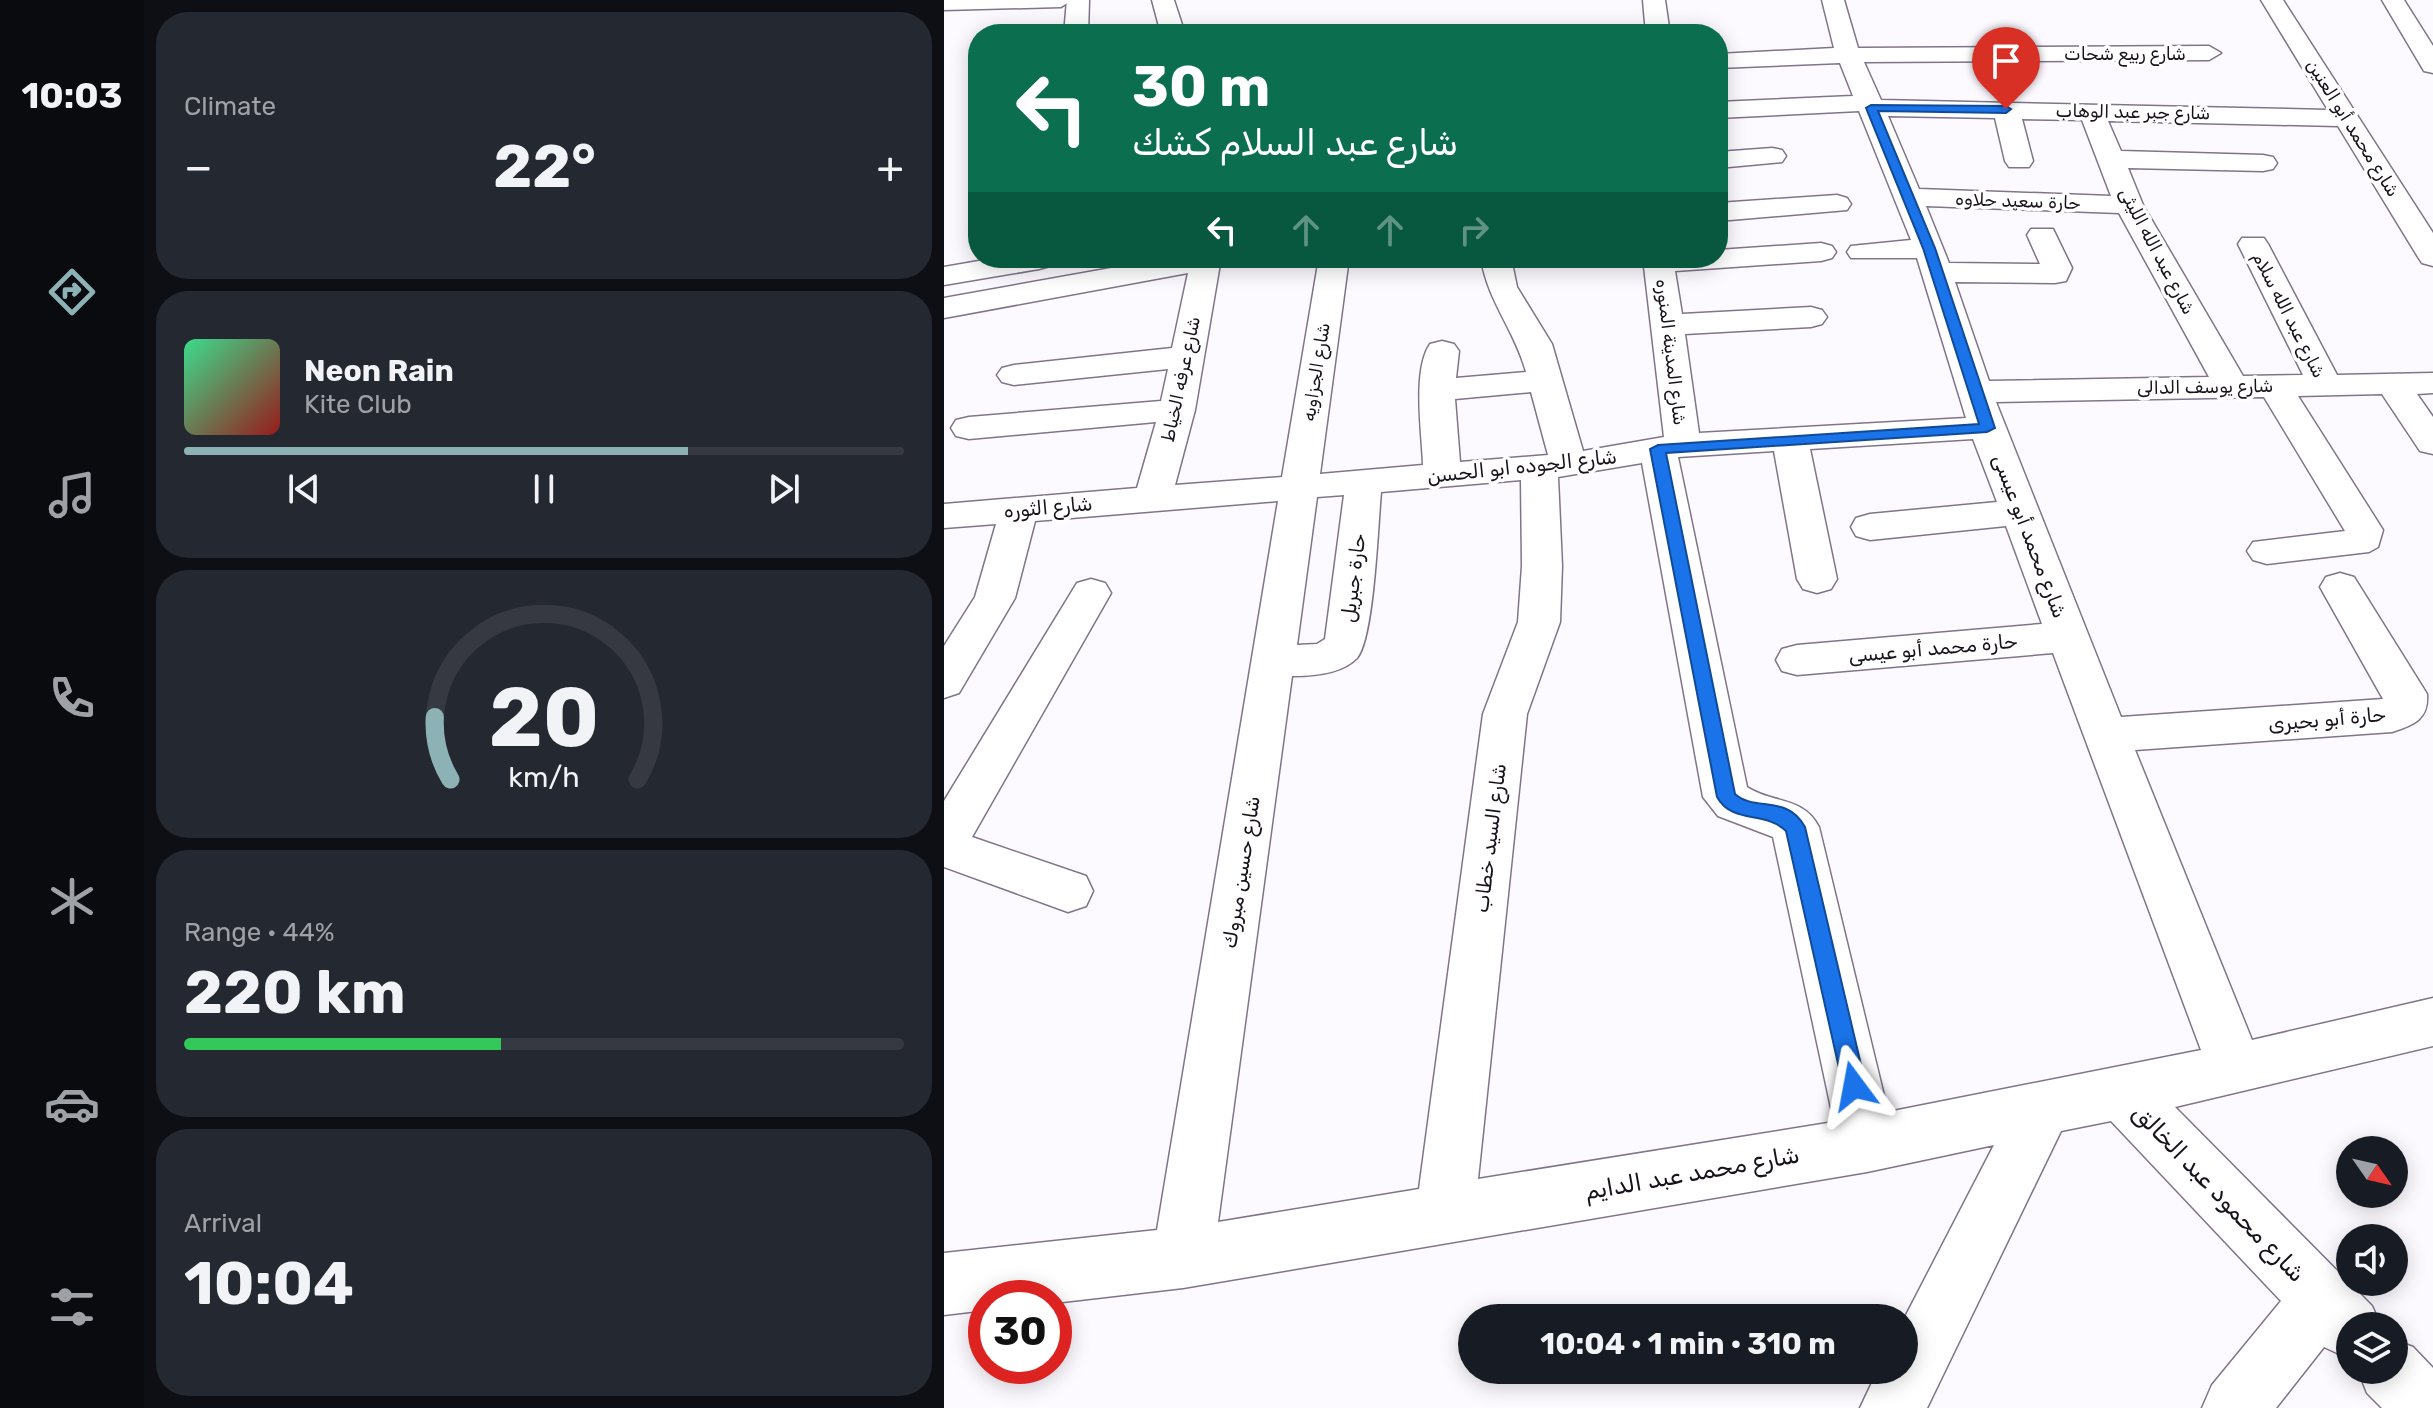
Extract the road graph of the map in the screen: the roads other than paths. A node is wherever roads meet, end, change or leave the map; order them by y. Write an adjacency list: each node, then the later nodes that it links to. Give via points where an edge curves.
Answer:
1 (1061, 0): 7 (street)
2 (1078, 0): 8 (street)
3 (1163, 0): 9 (street)
4 (1654, 0): 10 (street)
5 (2272, 0): 20 (street, شارع محمد أبو العنين)
6 (2393, 0): 15 (street)
7 (944, 3)
8 (1077, 24)
9 (1170, 24)
10 (1657, 24)
11 (1841, 30): 12 (street); 13 (street, شارع ربيع شحات); 14 (street); 16 (street, شارع محمد أبو عيسى)
12 (1728, 37)
13 (2209, 53)
14 (1728, 58)
15 (2433, 66)
16 (1870, 105): 17 (street, شارع جبر عبد الوهاب); 18 (street, شارع جبر عبد الوهاب); 26 (street, شارع محمد أبو عيسى)
17 (2006, 109): 19 (street, شارع جبر عبد الوهاب); 24 (street)
18 (1728, 110)
19 (2091, 110): 20 (street, شارع جبر عبد الوهاب); 23 (street, شارع عبد الله الليثى)
20 (2346, 118): 35 (street, شارع محمد أبو العنين)
21 (1772, 156): 22 (street)
22 (1728, 159)
23 (2111, 159): 25 (street); 28 (street, شارع عبد الله الليثى)
24 (2019, 161)
25 (2263, 163)
26 (1908, 197): 28 (street, حارة سعيد حلاوه); 36 (street, شارع محمد أبو عيسى)
27 (1837, 204): 29 (street)
28 (2129, 205): 55 (street, شارع عبد الله الليثى)
29 (1728, 211)
30 (2042, 235): 36 (street, via 2055,274)
31 (2253, 244): 53 (street, شارع عبد الله سلام)
32 (1821, 252): 34 (street)
33 (1862, 252): 36 (street)
34 (1728, 257)
35 (2433, 257)
36 (1933, 260): 58 (street, شارع محمد أبو عيسى)
37 (991, 268): 43 (street)
38 (1158, 268): 44 (street)
39 (1204, 268): 48 (street, شارع عرفه الخياط)
40 (1332, 268): 66 (street, شارع الجزاويه)
41 (1498, 268): 50 (street, شارع السيد خطاب, via 1501,287 1525,322)
42 (1660, 268): 46 (street, شارع المدينة المنوره)
43 (944, 276)
44 (944, 308)
45 (1811, 317): 46 (street)
46 (1667, 325): 62 (street, شارع المدينة المنوره)
47 (1442, 351): 56 (street)
48 (1187, 357): 49 (street); 57 (street, شارع عرفه الخياط)
49 (1014, 375)
50 (1545, 380): 56 (street); 63 (street, شارع السيد خطاب)
51 (2392, 383): 52 (street, شارع يوسف الدالى); 53 (street, شارع يوسف الدالى); 61 (street)
52 (2433, 383)
53 (2325, 385): 54 (street, شارع يوسف الدالى)
54 (2275, 386): 55 (street, شارع يوسف الدالى); 72 (street, via 2364,530 2364,538)
55 (2232, 387): 58 (street, شارع يوسف الدالى)
56 (1437, 390): 64 (street)
57 (1177, 410): 59 (street); 67 (street, شارع عرفه الخياط)
58 (1982, 410): 60 (street, شارع الجوده ابو الحسن); 69 (street, شارع محمد أبو عيسى)
59 (969, 428)
60 (1790, 439): 62 (street, شارع الجوده ابو الحسن); 73 (street)
61 (2433, 443)
62 (1670, 447): 63 (street, شارع الجوده ابو الحسن); 87 (street, شارع المدينة المنوره, via 1726,797 1735,806 1782,815 1795,827)
63 (1554, 466): 64 (street, شارع الجوده ابو الحسن); 88 (street, شارع السيد خطاب, via 1539,620 1505,714)
64 (1442, 475): 65 (street, شارع الجوده ابو الحسن)
65 (1364, 481): 66 (street, شارع الجوده ابو الحسن); 78 (street, حارة جبريل, via 1345,644 1338,654 1324,658)
66 (1299, 486): 67 (street, شارع الجوده ابو الحسن); 78 (street, شارع حسين مبروك)
67 (1153, 499): 68 (street, شارع الثوره)
68 (1019, 510): 70 (street, شارع الثوره); 79 (street, via 995,598)
69 (2020, 512): 71 (street); 76 (street, شارع محمد أبو عيسى)
70 (944, 516)
71 (1870, 527)
72 (2267, 551)
73 (1817, 579)
74 (2340, 587): 80 (street, حارة أبو بحيرى, via 2405,694 2406,708 2392,715)
75 (1091, 593): 81 (street)
76 (2069, 637): 77 (street, حارة محمد أبو عيسى); 80 (street, شارع محمد أبو عيسى)
77 (1797, 660)
78 (1272, 661): 89 (street, شارع حسين مبروك)
79 (944, 682)
80 (2107, 735): 84 (street, شارع محمد أبو عيسى)
81 (944, 845): 82 (street)
82 (1068, 891)
83 (2421, 1037): 84 (street, شارع محمد عبد الدايم)
84 (2236, 1069): 85 (street, شارع محمد عبد الدايم)
85 (2121, 1092): 86 (street, شارع محمد عبد الدايم); 91 (street, شارع محمود عبد الخالق)
86 (2043, 1109): 87 (street, شارع محمد عبد الدايم); 93 (street)
87 (1867, 1144): 88 (street, شارع محمد عبد الدايم)
88 (1445, 1214): 89 (street, شارع محمد عبد الدايم)
89 (1183, 1258): 90 (street, شارع محمد عبد الدايم)
90 (944, 1284)
91 (2336, 1314): 94 (street)
92 (2404, 1384): 95 (street)
93 (1893, 1408)
94 (2235, 1408)
95 (2427, 1408)

